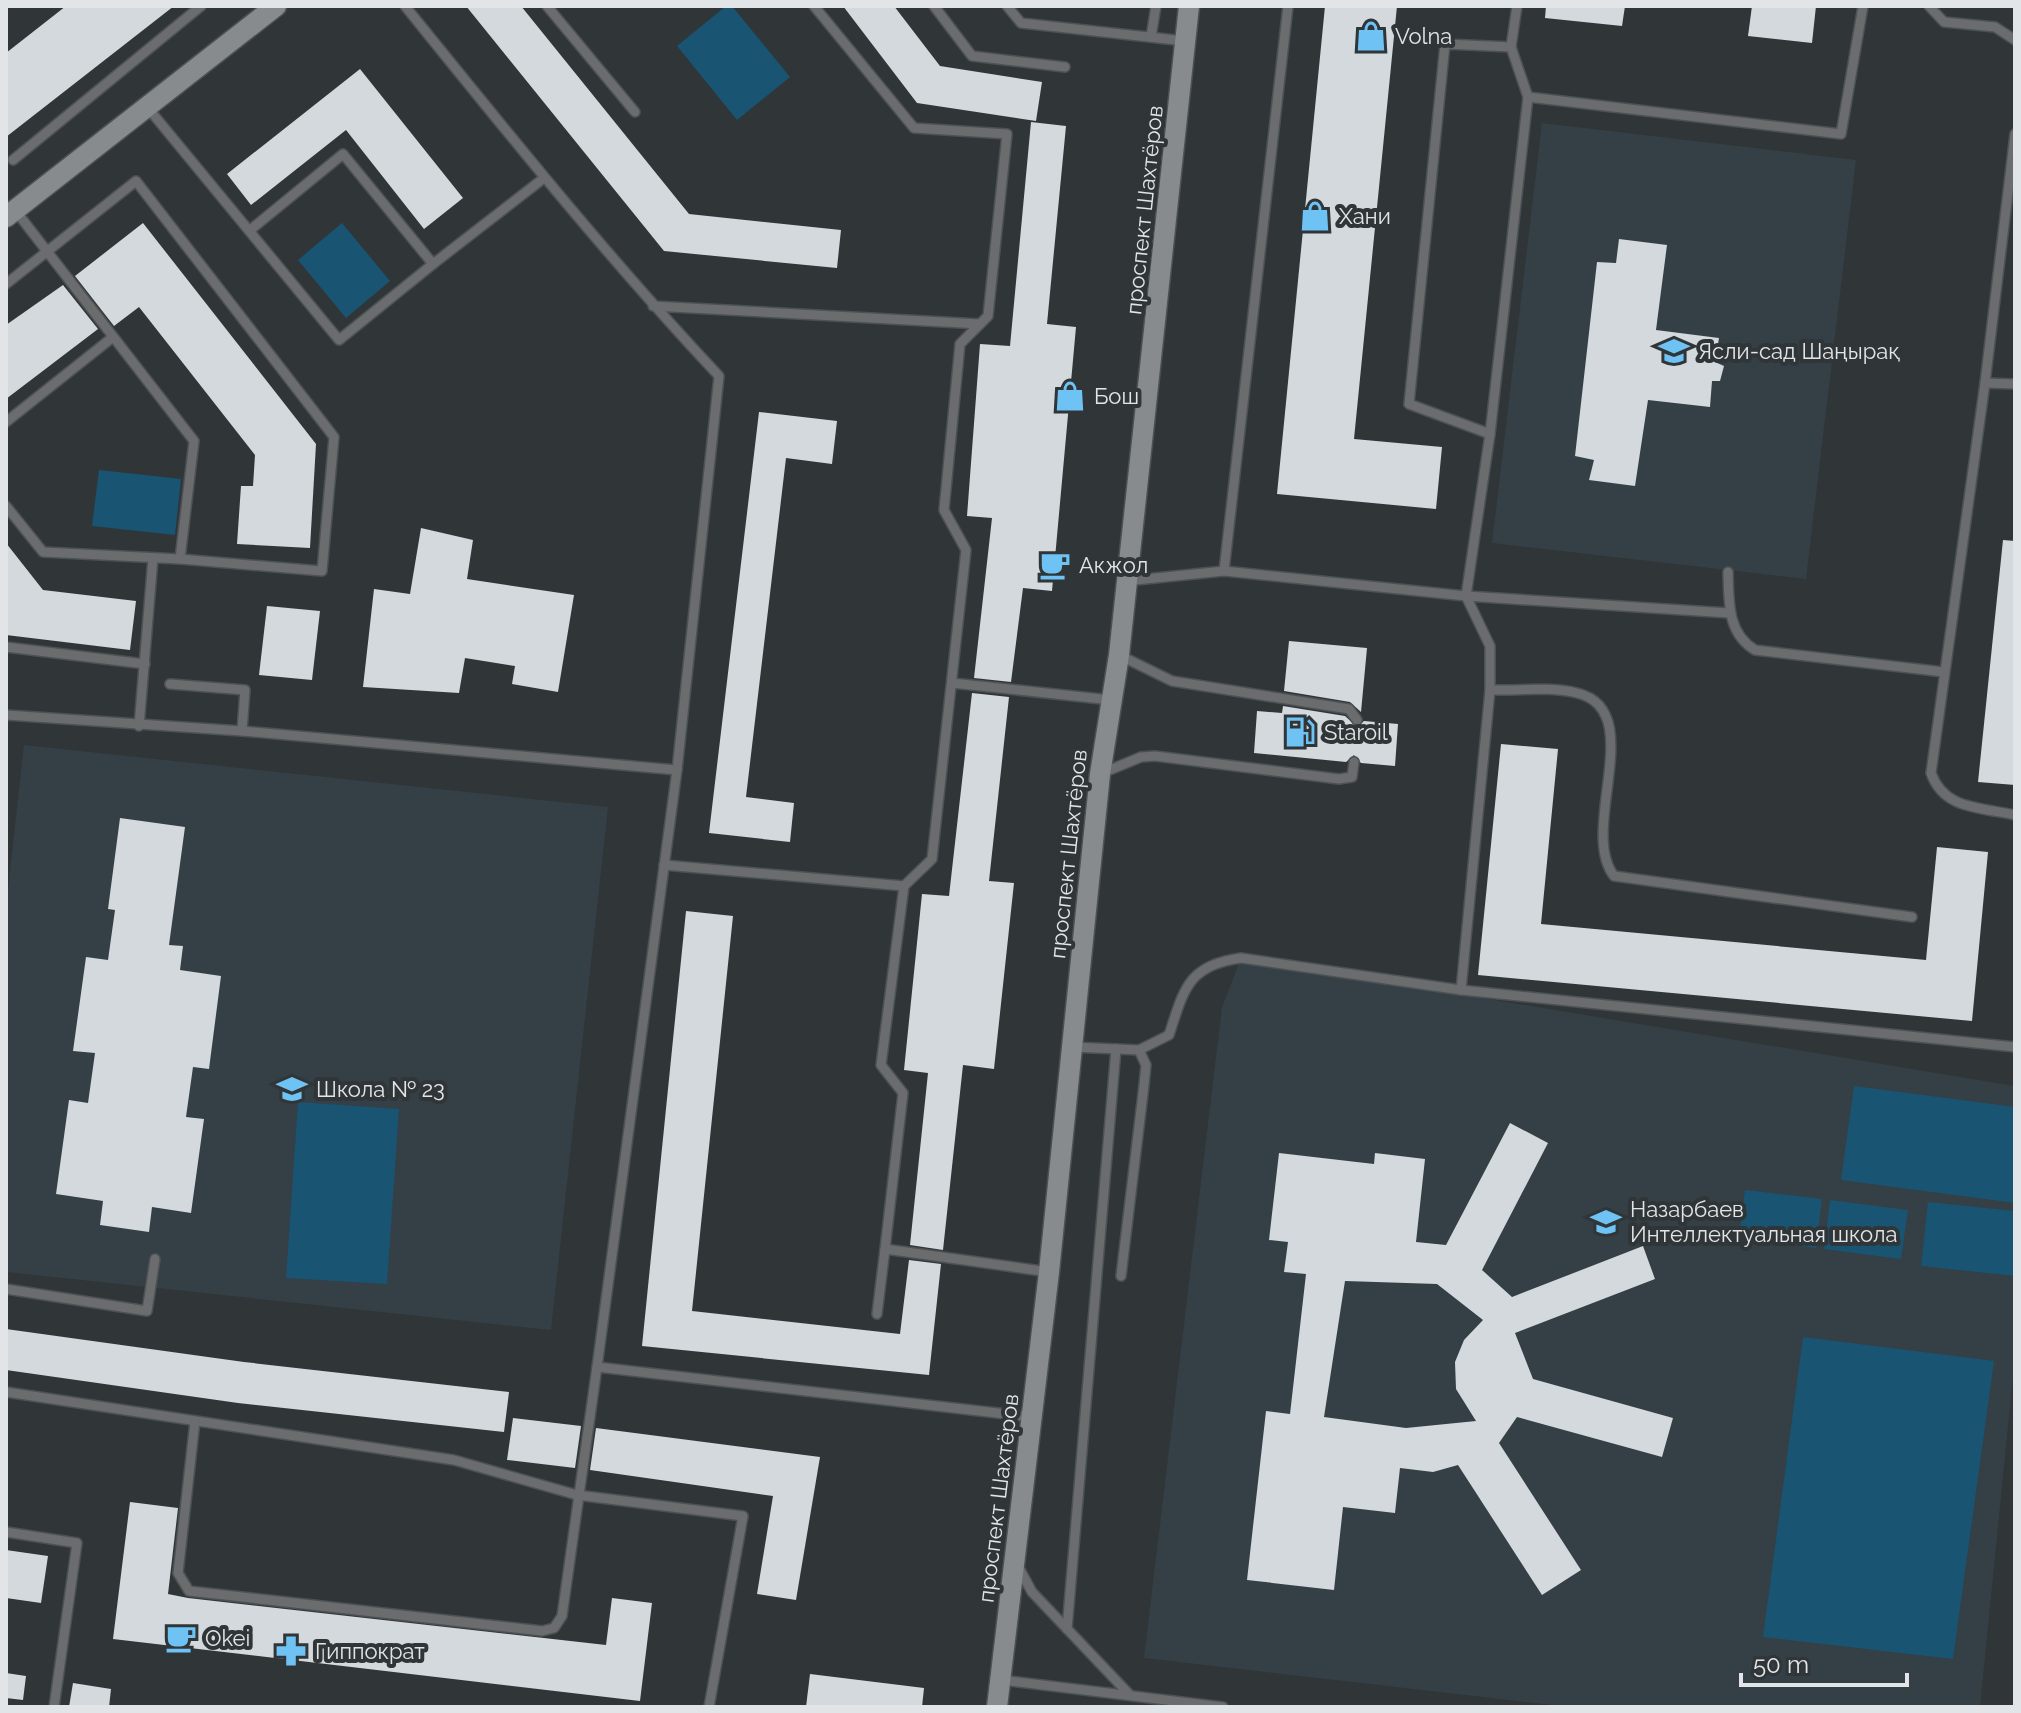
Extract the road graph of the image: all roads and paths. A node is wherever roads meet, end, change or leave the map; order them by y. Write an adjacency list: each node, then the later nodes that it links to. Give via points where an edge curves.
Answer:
1 (201, 6): 23 (lane)
2 (276, 6): 20 (street)
3 (405, 6): 24 (lane)
4 (547, 6): 21 (lane)
5 (814, 6): 31 (lane, via 914,128 1007,134 988,316)
6 (934, 6): 18 (lane, via 972,56)
7 (1007, 6): 14 (lane, via 1021,23)
8 (1156, 6): 14 (lane)
9 (1189, 6): 16 (street, проспект Шахтёров)
10 (1288, 6): 40 (lane)
11 (1517, 6): 17 (lane)
12 (1863, 6): 19 (lane, via 1841,134)
13 (1929, 6): 15 (lane, via 1944,22 1995,27)
14 (1151, 37): 16 (lane)
15 (2015, 40)
16 (1185, 41): 42 (street, проспект Шахтёров)
17 (1511, 47): 19 (lane); 36 (lane, via 1445,44 1409,404)
18 (1065, 67)
19 (1528, 97): 36 (lane)
20 (148, 108): 25 (street); 26 (lane)
21 (635, 112)
22 (2015, 134): 33 (lane)
23 (13, 160)
24 (544, 178): 28 (lane); 30 (lane)
25 (10, 213): 27 (lane)
26 (249, 231): 28 (lane, via 339,340); 28 (lane, via 343,154)
27 (47, 251): 29 (lane); 32 (lane); 39 (lane, via 136,181 334,437 322,571)
28 (433, 264)
29 (6, 284)
30 (653, 306): 31 (lane); 58 (lane, via 719,376)
31 (980, 324): 49 (lane, via 960,344 944,510 966,550)
32 (113, 337): 35 (lane); 39 (lane, via 194,441)
33 (1985, 383): 34 (lane); 48 (lane)
34 (2015, 384)
35 (6, 422)
36 (1490, 434): 43 (lane)
37 (6, 506): 38 (lane, via 43,552)
38 (153, 558): 39 (lane); 47 (lane)
39 (180, 559)
40 (1224, 571): 42 (lane); 43 (lane)
41 (1728, 572): 44 (lane)
42 (1126, 581): 46 (street, проспект Шахтёров)
43 (1466, 596): 44 (lane); 51 (lane, via 1490,646)
44 (1729, 613): 48 (lane, via 1740,641 1755,650)
45 (6, 647): 47 (lane)
46 (1119, 655): 52 (street, проспект Шахтёров); 54 (lane, via 1172,681 1349,709)
47 (145, 664): 55 (lane)
48 (1944, 672): 60 (lane, via 1931,773 1937,790 1946,799)
49 (952, 683): 52 (lane); 62 (lane, via 932,859)
50 (170, 684): 56 (lane, via 245,690)
51 (1490, 690): 63 (lane, via 1577,693 1599,705 1612,724 1602,854 1614,876); 64 (lane)
52 (1111, 700): 59 (street, проспект Шахтёров)
53 (6, 715): 55 (lane)
54 (1357, 720)
55 (139, 726): 56 (lane)
56 (242, 731): 58 (lane)
57 (1354, 762): 59 (lane, via 1352,777 1339,779 1155,756)
58 (677, 770): 61 (lane)
59 (1100, 774): 65 (street, проспект Шахтёров)
60 (2015, 815)
61 (664, 865): 62 (lane); 75 (lane)
62 (904, 886): 69 (lane, via 881,1065 903,1093)
63 (1912, 917)
64 (1461, 990): 66 (lane); 68 (lane, via 1241,958 1213,962 1185,985 1169,1035)
65 (1070, 1047): 67 (lane); 71 (street, проспект Шахтёров)
66 (2015, 1047)
67 (1116, 1049): 68 (lane); 82 (lane)
68 (1139, 1050): 72 (lane, via 1146,1065)
69 (885, 1249): 71 (lane); 74 (lane)
70 (155, 1259): 73 (lane, via 147,1311)
71 (1049, 1272): 77 (street, проспект Шахтёров)
72 (1121, 1276)
73 (6, 1289)
74 (877, 1314)
75 (597, 1367): 77 (lane); 79 (lane)
76 (6, 1392): 78 (lane)
77 (1032, 1417): 81 (street, проспект Шахтёров)
78 (195, 1421): 79 (lane, via 454,1460); 79 (lane, via 178,1573 189,1591 542,1631 554,1628 562,1616)
79 (577, 1495): 87 (lane, via 743,1516)
80 (6, 1532): 86 (lane, via 77,1543)
81 (1016, 1550): 82 (lane, via 1021,1577); 83 (street, проспект Шахтёров)
82 (1067, 1629): 84 (lane)
83 (1001, 1680): 84 (lane); 88 (street, проспект Шахтёров)
84 (1129, 1694): 85 (lane)
85 (1187, 1704): 89 (lane)
86 (54, 1707)
87 (709, 1707)
88 (997, 1707)
89 (1223, 1707)

